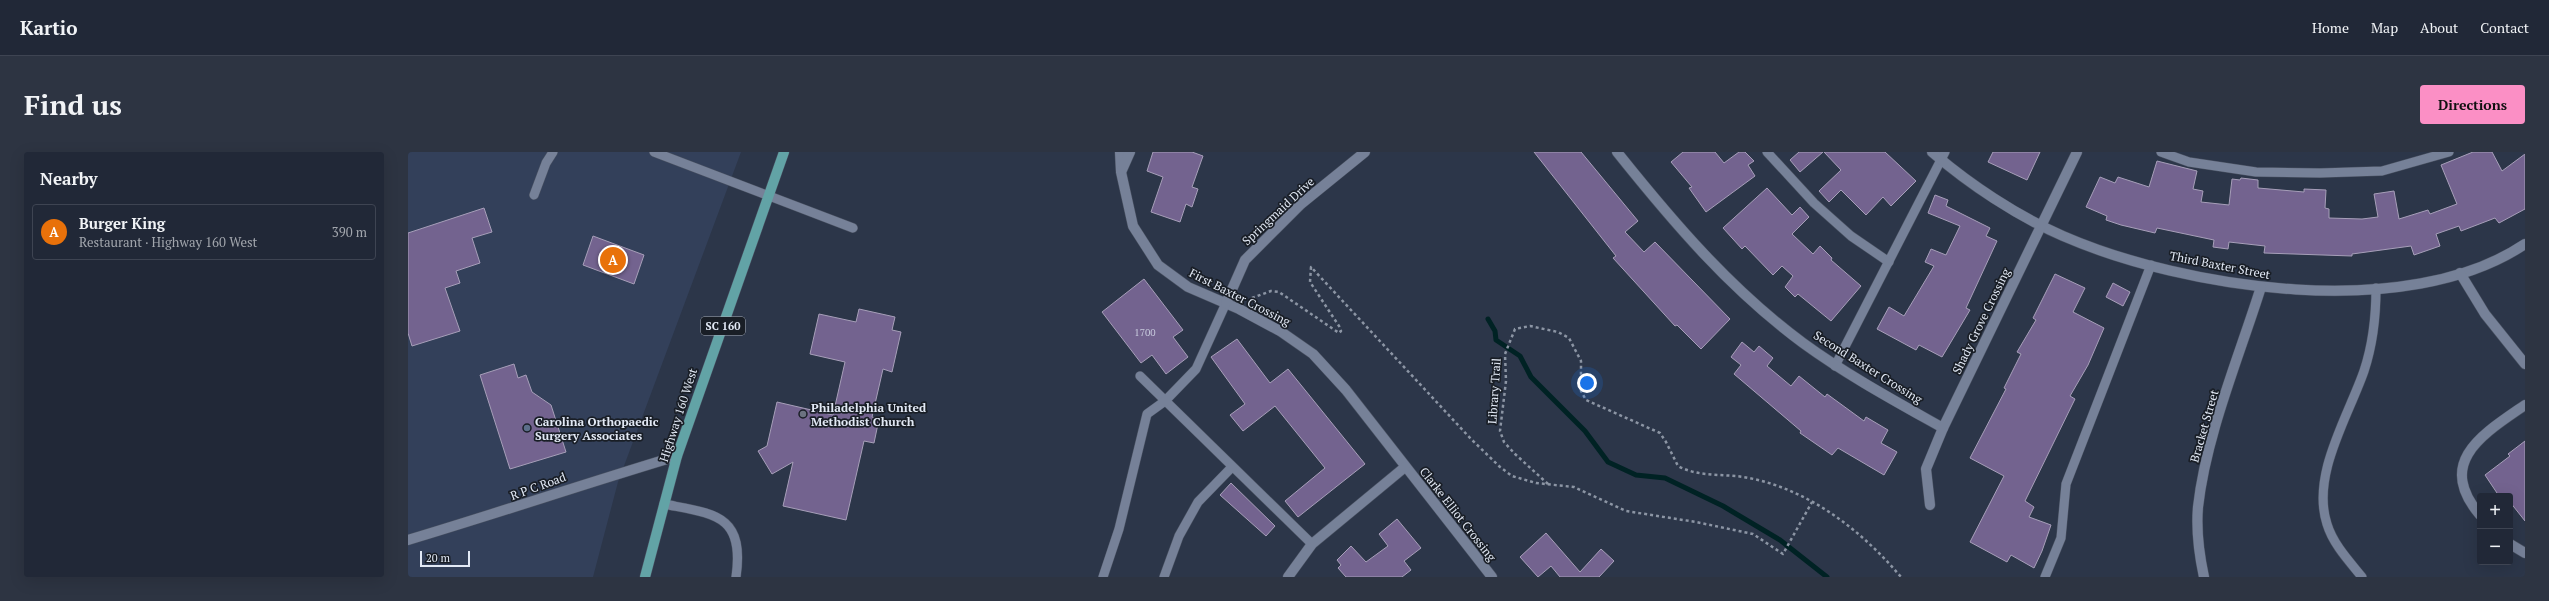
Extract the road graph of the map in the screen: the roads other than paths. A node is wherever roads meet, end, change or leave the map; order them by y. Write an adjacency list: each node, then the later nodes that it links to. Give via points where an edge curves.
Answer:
1 (553, 152): 15 (lane)
2 (654, 152): 16 (lane)
3 (784, 152): 16 (main road, Highway 160 West / SC 160)
4 (1120, 152): 14 (street, First Baxter Crossing)
5 (1130, 152): 14 (street)
6 (1365, 152): 25 (street, Springmaid Drive, via 1301,204 1245,260)
7 (1617, 152): 27 (street, Second Baxter Crossing, via 1687,237 1722,273 1752,302)
8 (1767, 152): 20 (lane, via 1814,203 1850,236)
9 (1932, 152): 13 (street, Third Baxter Street)
10 (2077, 152): 17 (street, Shady Grove Crossing)
11 (2161, 152): 12 (lane, via 2189,162 2256,172 2320,173 2382,172)
12 (2449, 152)
13 (1943, 156): 17 (street, Third Baxter Street, via 1978,188); 20 (lane)
14 (1121, 172): 25 (street, First Baxter Crossing, via 1133,226 1158,265 1188,287)
15 (534, 195)
16 (769, 196): 18 (lane); 32 (main road, Highway 160 West / SC 160)
17 (2042, 225): 21 (street, Third Baxter Street, via 2062,236); 31 (street, Shady Grove Crossing)
18 (853, 228)
19 (2525, 244): 22 (street, Third Baxter Street, via 2486,265)
20 (1889, 262): 27 (lane)
21 (2151, 265): 23 (street, Third Baxter Street, via 2220,281); 48 (lane, via 2066,484 2061,538)
22 (2460, 273): 24 (street, Third Baxter Street, via 2417,283); 26 (street, via 2486,314)
23 (2261, 287): 24 (street, Third Baxter Street, via 2299,291); 49 (street, Bracket Street, via 2205,466 2198,508 2198,540)
24 (2376, 288): 50 (lane, via 2372,342 2325,475 2322,503 2327,525 2336,542)
25 (1226, 303): 29 (lane, via 1196,369); 34 (street, First Baxter Crossing, via 1280,331 1313,354 1346,390)
26 (2525, 364)
27 (1835, 366): 31 (street, Second Baxter Crossing)
28 (1140, 376): 29 (lane)
29 (1165, 401): 33 (lane); 44 (lane, via 1151,410 1144,421 1119,529)
30 (2525, 405): 37 (street, via 2472,446 2463,462 2464,491)
31 (1943, 428): 36 (street, Shady Grove Crossing, via 1926,469)
32 (677, 456): 35 (main road, Highway 160 West / SC 160); 38 (street, R P C Road, via 583,484 499,514)
33 (1232, 467): 39 (lane); 45 (lane, via 1198,502 1179,536)
34 (1405, 467): 39 (street); 47 (street, Clarke Elliot Crossing)
35 (664, 504): 42 (main road, Highway 160 West / SC 160); 43 (lane, via 703,512 725,521 738,550)
36 (1930, 505)
37 (2477, 510)
38 (408, 540)
39 (1312, 544): 46 (street)
40 (2513, 546): 41 (street)
41 (2525, 553)
42 (645, 577)
43 (736, 577)
44 (1103, 577)
45 (1164, 577)
46 (1288, 577)
47 (1492, 577)
48 (2046, 577)
49 (2204, 577)
50 (2362, 577)

